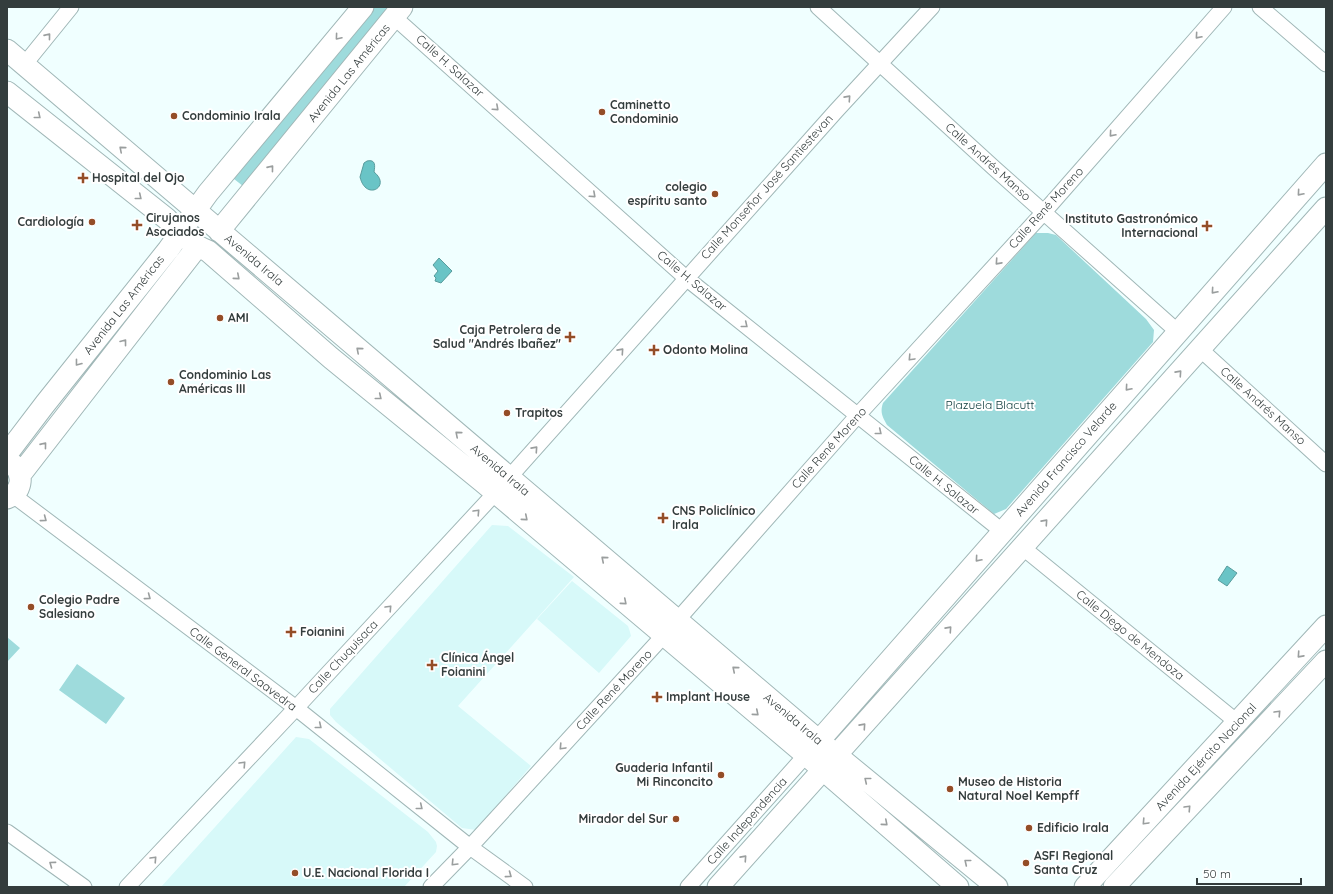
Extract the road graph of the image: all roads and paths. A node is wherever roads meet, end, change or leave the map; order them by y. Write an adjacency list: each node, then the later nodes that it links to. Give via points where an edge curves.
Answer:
1 (71, 7): 11 (street, one-way to 1)
2 (363, 7): 15 (main road, Avenida Las Américas, one-way to 15)
3 (818, 7): 9 (street, Calle Andrés Manso)
4 (932, 7): 9 (street, Calle Monseñor José Santiestevan)
5 (1224, 7): 19 (street, Calle René Moreno, one-way to 19)
6 (1260, 7): 10 (street)
7 (398, 12): 16 (main road, Avenida Las Américas, one-way to 7); 23 (street, Calle H. Salazar, one-way to 23)
8 (7, 50): 11 (main road, Avenida Irala)
9 (879, 63): 19 (street, Calle Andrés Manso); 23 (street, Calle Monseñor José Santiestevan, one-way to 9)
10 (1326, 64)
11 (24, 65): 12 (main road); 18 (main road, Avenida Irala, one-way to 11)
12 (7, 84)
13 (7, 92): 21 (main road, Avenida Irala, one-way to 21, via 167,219)
14 (1326, 164): 24 (main road, Avenida Francisco Velarde, one-way to 24)
15 (225, 173): 16 (main road, via 225,184 233,194); 18 (main road, Avenida Las Américas)
16 (250, 194): 20 (main road, Avenida Las Américas)
17 (1326, 208): 25 (main road, Avenida Francisco Velarde)
18 (195, 210): 20 (main road, Avenida Irala); 21 (main road, Avenida Las Américas)
19 (1044, 212): 24 (street, Calle Andrés Manso); 26 (street, Calle René Moreno, one-way to 26)
20 (219, 231): 30 (main road, Avenida Irala, one-way to 20)
21 (180, 234): 22 (main road, Avenida Irala); 27 (main road, Avenida Las Américas, one-way to 27)
22 (197, 247): 29 (main road, Avenida Las Américas, one-way to 22); 31 (main road, Avenida Irala, one-way to 31, via 208,251 331,358)
23 (686, 278): 26 (street, Calle H. Salazar, one-way to 26); 30 (street, Calle Monseñor José Santiestevan, one-way to 23)
24 (1178, 332): 25 (main road, via 1187,326 1198,329 1204,339); 33 (main road, Avenida Francisco Velarde, one-way to 33)
25 (1200, 349): 28 (street, Calle Andrés Manso); 34 (main road, Avenida Francisco Velarde, one-way to 25)
26 (858, 415): 33 (street, Calle H. Salazar, one-way to 33); 36 (street, Calle René Moreno)
27 (7, 454)
28 (1326, 464)
29 (14, 469): 32 (main road, via 20,486)
30 (509, 478): 31 (street, Calle Chuquisaca); 36 (main road, Avenida Irala, one-way to 30)
31 (495, 493): 36 (main road, Avenida Irala, one-way to 36); 38 (street, Calle Chuquisaca, one-way to 31)
32 (10, 496): 38 (street, Calle General Saavedra, one-way to 38)
33 (1002, 531): 34 (main road, via 1015,528 1020,530 1023,534); 42 (main road, Avenida Francisco Velarde, one-way to 42)
34 (1022, 547): 39 (street, Calle Diego de Mendoza); 43 (main road, Avenida Francisco Velarde, one-way to 34)
35 (1326, 626): 39 (main road, Avenida Ejército Nacional, one-way to 39)
36 (670, 628): 42 (main road, Avenida Irala); 45 (street, Calle René Moreno, one-way to 45)
37 (1326, 661): 40 (main road, Avenida Ejército Nacional, one-way to 37)
38 (296, 708): 45 (street, Calle General Saavedra, one-way to 45); 47 (street, Calle Chuquisaca, one-way to 38)
39 (1237, 723): 40 (main road, via 1251,716 1260,725); 41 (main road, via 1230,738 1234,743); 54 (main road, Avenida Ejército Nacional, one-way to 54)
40 (1261, 731): 41 (main road, Avenida Ejército Nacional)
41 (1245, 747): 55 (main road, Avenida Ejército Nacional, one-way to 41)
42 (812, 748): 43 (main road, Avenida Irala); 50 (street, Calle Independencia)
43 (830, 762): 51 (main road, Calle Independencia, one-way to 43); 52 (main road, Avenida Irala, one-way to 52); 53 (main road, Avenida Irala, one-way to 43)
44 (7, 832): 46 (street, one-way to 44)
45 (470, 847): 48 (street, Calle René Moreno, one-way to 48); 49 (street, Calle General Saavedra, one-way to 49)
46 (84, 887)
47 (127, 887)
48 (431, 887)
49 (525, 887)
50 (688, 887)
51 (718, 887)
52 (958, 887)
53 (997, 887)
54 (1085, 887)
55 (1114, 887)

